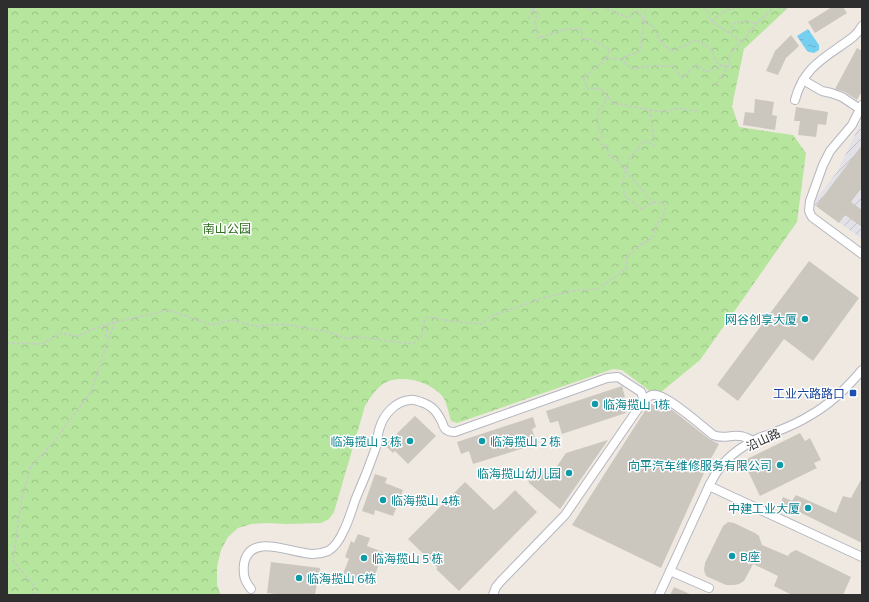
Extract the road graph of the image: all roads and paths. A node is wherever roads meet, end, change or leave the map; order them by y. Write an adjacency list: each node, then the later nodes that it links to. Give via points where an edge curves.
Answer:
1 (536, 7): 9 (path)
2 (585, 7): 3 (path, via 590,10)
3 (593, 7)
4 (602, 7): 12 (path, via 629,18 637,10)
5 (646, 7): 12 (path)
6 (704, 7): 11 (path)
7 (735, 7): 11 (path, via 718,15)
8 (786, 7): 13 (path, via 774,7)
9 (532, 10): 10 (path); 17 (path, via 538,13 535,21 538,38 566,29 582,29 582,40 592,39 610,50)
10 (529, 18)
11 (712, 22): 15 (path)
12 (644, 23): 18 (path, via 640,50); 19 (path, via 652,25 662,44 673,50 696,40 712,48 716,63)
13 (756, 24): 15 (path, via 748,21 734,23); 16 (path)
14 (862, 26): 21 (street, via 854,37 817,63)
15 (729, 32): 16 (path)
16 (742, 42): 20 (path, via 731,52)
17 (607, 58): 18 (path); 23 (path, via 584,78 587,88 601,89)
18 (620, 59): 19 (path, via 632,69 673,66 682,78 697,64 706,72)
19 (722, 65): 20 (path)
20 (728, 67): 22 (path)
21 (802, 80): 24 (street); 25 (street)
22 (716, 84)
23 (607, 96): 26 (path, via 613,104); 28 (path, via 604,105 598,110 598,123 603,137 599,139 600,144 606,146 609,156)
24 (795, 100)
25 (861, 107): 30 (street, via 852,125 830,151 823,165 810,201 810,211 812,217)
26 (650, 110): 27 (path, via 665,112 677,108); 28 (path, via 654,146 645,140 629,158)
27 (699, 111)
28 (626, 171): 29 (path); 29 (path, via 624,195 641,209)
29 (653, 203): 32 (path, via 660,202 665,206 665,212 656,226 654,238 640,245 627,257 626,269 598,290 572,291 543,298 488,317 482,324 425,318 422,336 413,344 358,337 348,339 329,332 284,324 255,326 232,320 212,326 169,310)
30 (862, 254)
31 (112, 320): 32 (path)
32 (114, 323): 33 (path); 44 (path, via 91,392 53,443 31,466 21,502 13,561 34,586)
33 (107, 324): 34 (path); 35 (path, via 76,336 61,333 42,344)
34 (106, 337)
35 (7, 343)
36 (862, 370): 38 (street, 沿山路, via 841,392 810,416)
37 (644, 400): 38 (street, via 655,395 665,398 713,435 740,436); 43 (street, via 641,392 618,377 613,377 455,432 446,430 434,409 426,404 411,399 401,401 383,419 376,449 344,530 335,545 329,550 313,554 268,546 253,548 245,560 244,567 244,576); 45 (street, via 565,515 501,581)
38 (753, 441): 39 (street, 沿山路, via 723,463)
39 (709, 486): 40 (street); 41 (street, 沿山路)
40 (862, 557)
41 (670, 571): 42 (street); 46 (street, 沿山路)
42 (709, 588)
43 (251, 589)
44 (34, 595)
45 (493, 595)
46 (659, 595)

